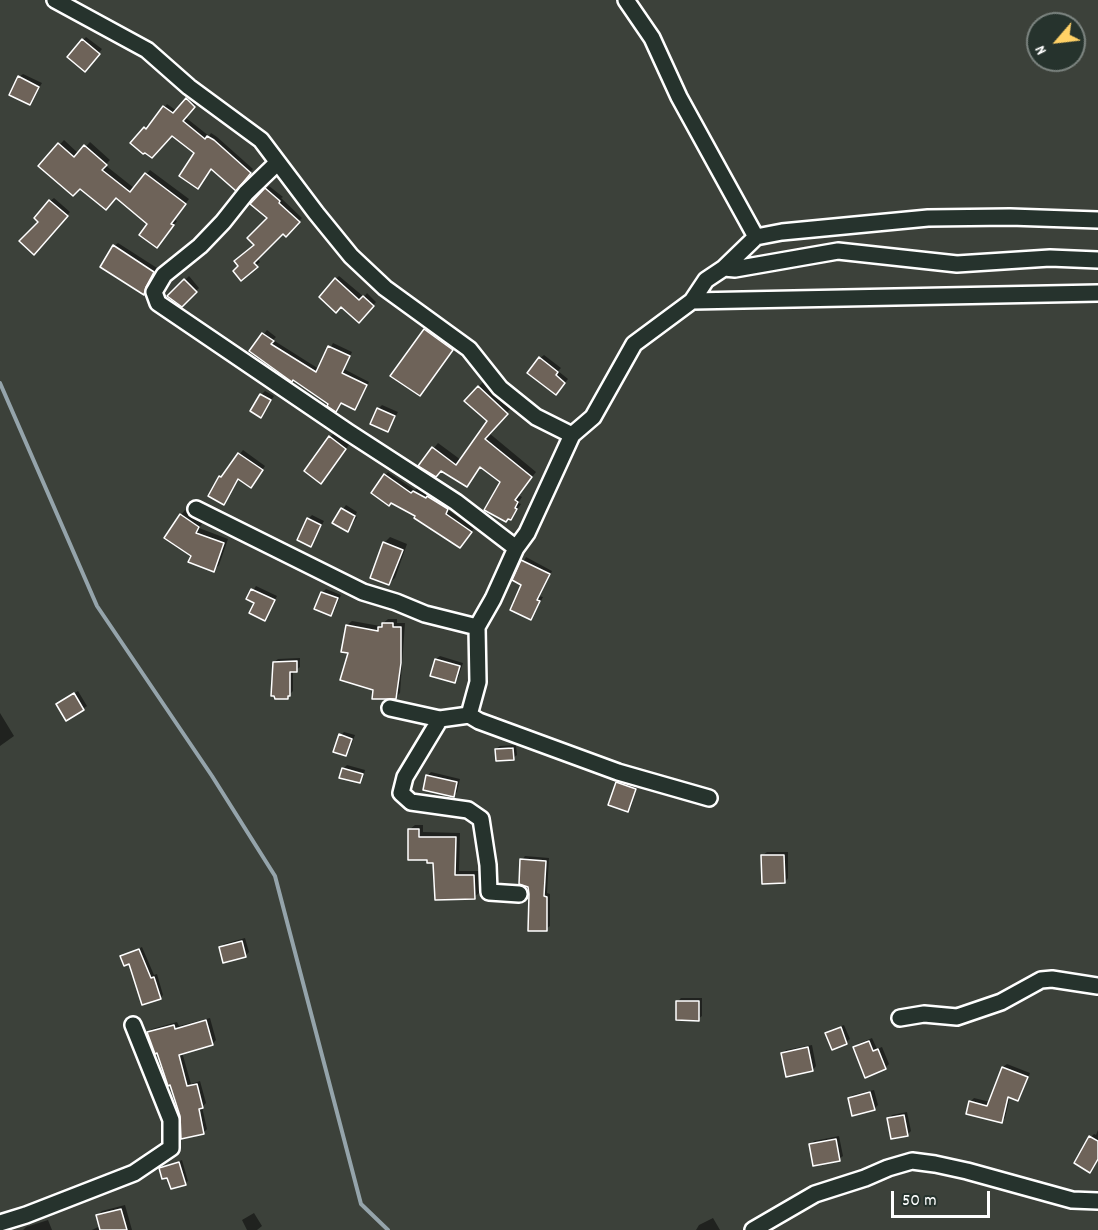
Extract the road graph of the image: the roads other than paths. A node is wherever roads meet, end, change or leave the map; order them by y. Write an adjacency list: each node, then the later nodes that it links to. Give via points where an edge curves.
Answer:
1 (55, 0): 3 (street, via 147,50 189,87 261,140)
2 (626, 0): 5 (street, via 652,38 679,97)
3 (278, 163): 10 (street, via 351,256 385,288 469,349 500,388 536,417); 12 (street, via 200,246 164,275 154,292 158,303 456,502)
4 (1098, 220): 5 (street, via 928,218)
5 (756, 237): 7 (street)
6 (1098, 260): 7 (street, via 1050,258 957,264 838,251)
7 (724, 268): 9 (street, via 706,280)
8 (1098, 293): 9 (street)
9 (692, 301): 10 (street, via 634,344 593,417)
10 (572, 435): 12 (street)
11 (196, 509): 13 (street, via 363,592)
12 (516, 548): 13 (street)
13 (477, 627): 15 (street, via 478,682)
14 (390, 708): 16 (street)
15 (469, 715): 16 (street); 17 (street, via 618,772)
16 (440, 719): 18 (street, via 405,777 401,793 411,802 468,810 482,819 489,892)
17 (710, 798)
18 (519, 894)
19 (1098, 986): 20 (street, via 1041,980 1001,1002 957,1017 924,1014)
20 (900, 1018)
21 (133, 1025): 23 (street, via 171,1120 171,1148 134,1173)
22 (1098, 1201): 24 (street, via 1072,1200 967,1171 912,1161 815,1194)
23 (0, 1223)
24 (753, 1230)

